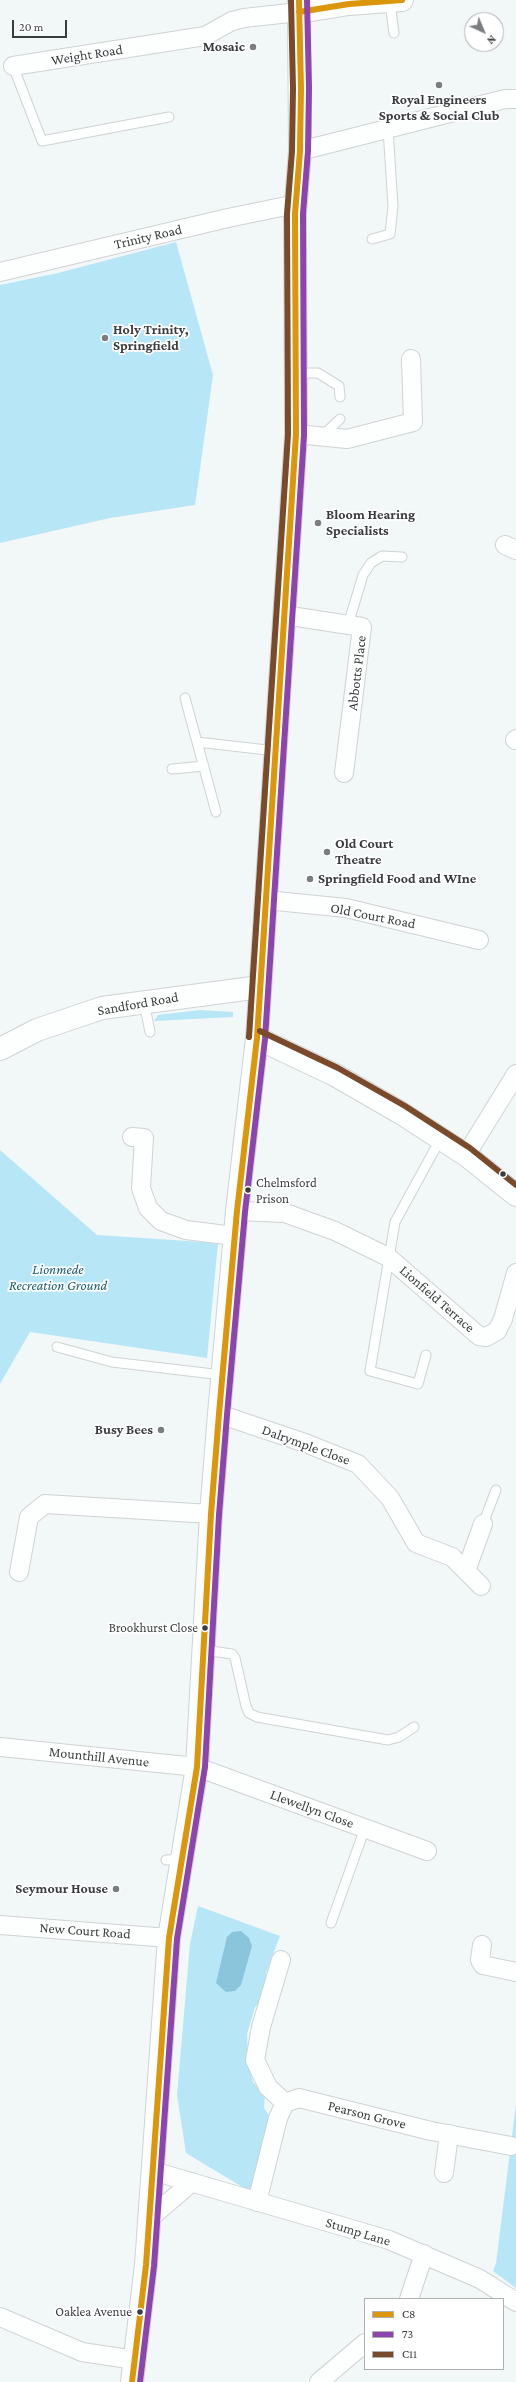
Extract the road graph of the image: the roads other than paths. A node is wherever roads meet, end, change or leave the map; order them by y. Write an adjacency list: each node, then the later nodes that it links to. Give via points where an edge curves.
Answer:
1 (396, 1): 2 (main road); 3 (lane)
2 (299, 6): 4 (street, Weight Road, via 232,21 205,36); 8 (main road)
3 (394, 33)
4 (13, 66): 6 (lane, via 42,141)
5 (510, 99): 7 (street)
6 (169, 117)
7 (388, 129): 8 (street); 10 (lane, via 394,206 390,234)
8 (300, 151): 9 (main road)
9 (296, 204): 11 (street, Trinity Road); 13 (main road)
10 (372, 239)
11 (0, 272)
12 (411, 359): 17 (street, via 413,422 347,439)
13 (296, 373): 14 (lane, via 318,373 339,386); 16 (main road)
14 (340, 397)
15 (340, 419): 17 (lane)
16 (296, 434): 17 (street); 19 (main road)
17 (322, 436)
18 (402, 557): 20 (lane, via 382,556 371,563 363,575)
19 (284, 615): 20 (street, Abbotts Place); 23 (main road)
20 (348, 625): 26 (street, Abbotts Place, via 362,627)
21 (185, 698): 22 (lane)
22 (197, 742): 23 (lane); 24 (lane)
23 (276, 751): 28 (main road)
24 (204, 766): 25 (lane); 27 (lane)
25 (172, 769)
26 (344, 773)
27 (216, 812)
28 (266, 900): 29 (street, Old Court Road, via 346,908); 30 (main road)
29 (479, 940)
30 (260, 987): 31 (main road, Sandford Road); 33 (main road)
31 (144, 1002): 32 (lane); 34 (main road, Sandford Road, via 102,1008 37,1030)
32 (150, 1032)
33 (257, 1038): 37 (main road, via 335,1075); 40 (main road)
34 (0, 1049)
35 (516, 1074): 38 (street)
36 (132, 1138): 41 (street, via 144,1138 141,1188 148,1208 161,1221 186,1230)
37 (441, 1138): 38 (main road); 42 (lane, via 395,1222)
38 (466, 1155): 39 (main road)
39 (516, 1195)
40 (237, 1211): 41 (main road); 42 (street, via 285,1213 335,1230)
41 (234, 1236): 47 (main road)
42 (388, 1256): 44 (street, Lionfield Terrace, via 479,1336 492,1335); 46 (lane, via 370,1372 418,1384)
43 (516, 1273): 44 (street, Lionfield Terrace)
44 (509, 1323)
45 (57, 1347): 47 (lane, via 112,1362)
46 (426, 1355)
47 (222, 1375): 48 (main road)
48 (219, 1414): 50 (main road); 52 (street, Dalrymple Close, via 358,1464 390,1498 416,1543 452,1557)
49 (496, 1490): 51 (lane)
50 (211, 1514): 53 (street, via 45,1504 29,1517); 55 (main road)
51 (483, 1524): 52 (street)
52 (466, 1570): 54 (street, Dalrymple Close)
53 (19, 1572)
54 (481, 1586)
55 (204, 1650): 56 (lane, via 232,1654 246,1706 249,1713 257,1717 388,1740 399,1737); 58 (main road)
56 (414, 1727)
57 (0, 1748): 58 (street, Mounthill Avenue)
58 (197, 1768): 59 (street, Llewellyn Close); 63 (main road, via 174,1860 169,1901)
59 (365, 1828): 60 (street, Llewellyn Close); 61 (lane)
60 (427, 1851)
61 (331, 1923)
62 (0, 1925): 63 (street, New Court Road)
63 (169, 1938): 70 (main road)
64 (482, 1945): 66 (street, via 480,1960 483,1965)
65 (281, 1960): 67 (street, via 260,2027 255,2060 268,2087)
66 (516, 1972)
67 (285, 2103): 68 (street, Pearson Grove, via 299,2098); 73 (street, via 278,2118)
68 (449, 2134): 69 (street, Pearson Grove); 71 (street)
69 (511, 2146)
70 (153, 2171): 72 (street, Stump Lane); 74 (main road)
71 (444, 2173)
72 (192, 2182): 73 (street, Stump Lane); 74 (street)
73 (257, 2202): 75 (street, Stump Lane, via 388,2240)
74 (149, 2219): 80 (main road)
75 (424, 2254): 76 (street); 77 (street, Stump Lane, via 480,2279)
76 (409, 2298)
77 (516, 2302)
78 (0, 2316): 80 (street, via 82,2352)
79 (364, 2344): 82 (street)
80 (135, 2360): 81 (main road)
81 (132, 2382)
82 (319, 2382)

